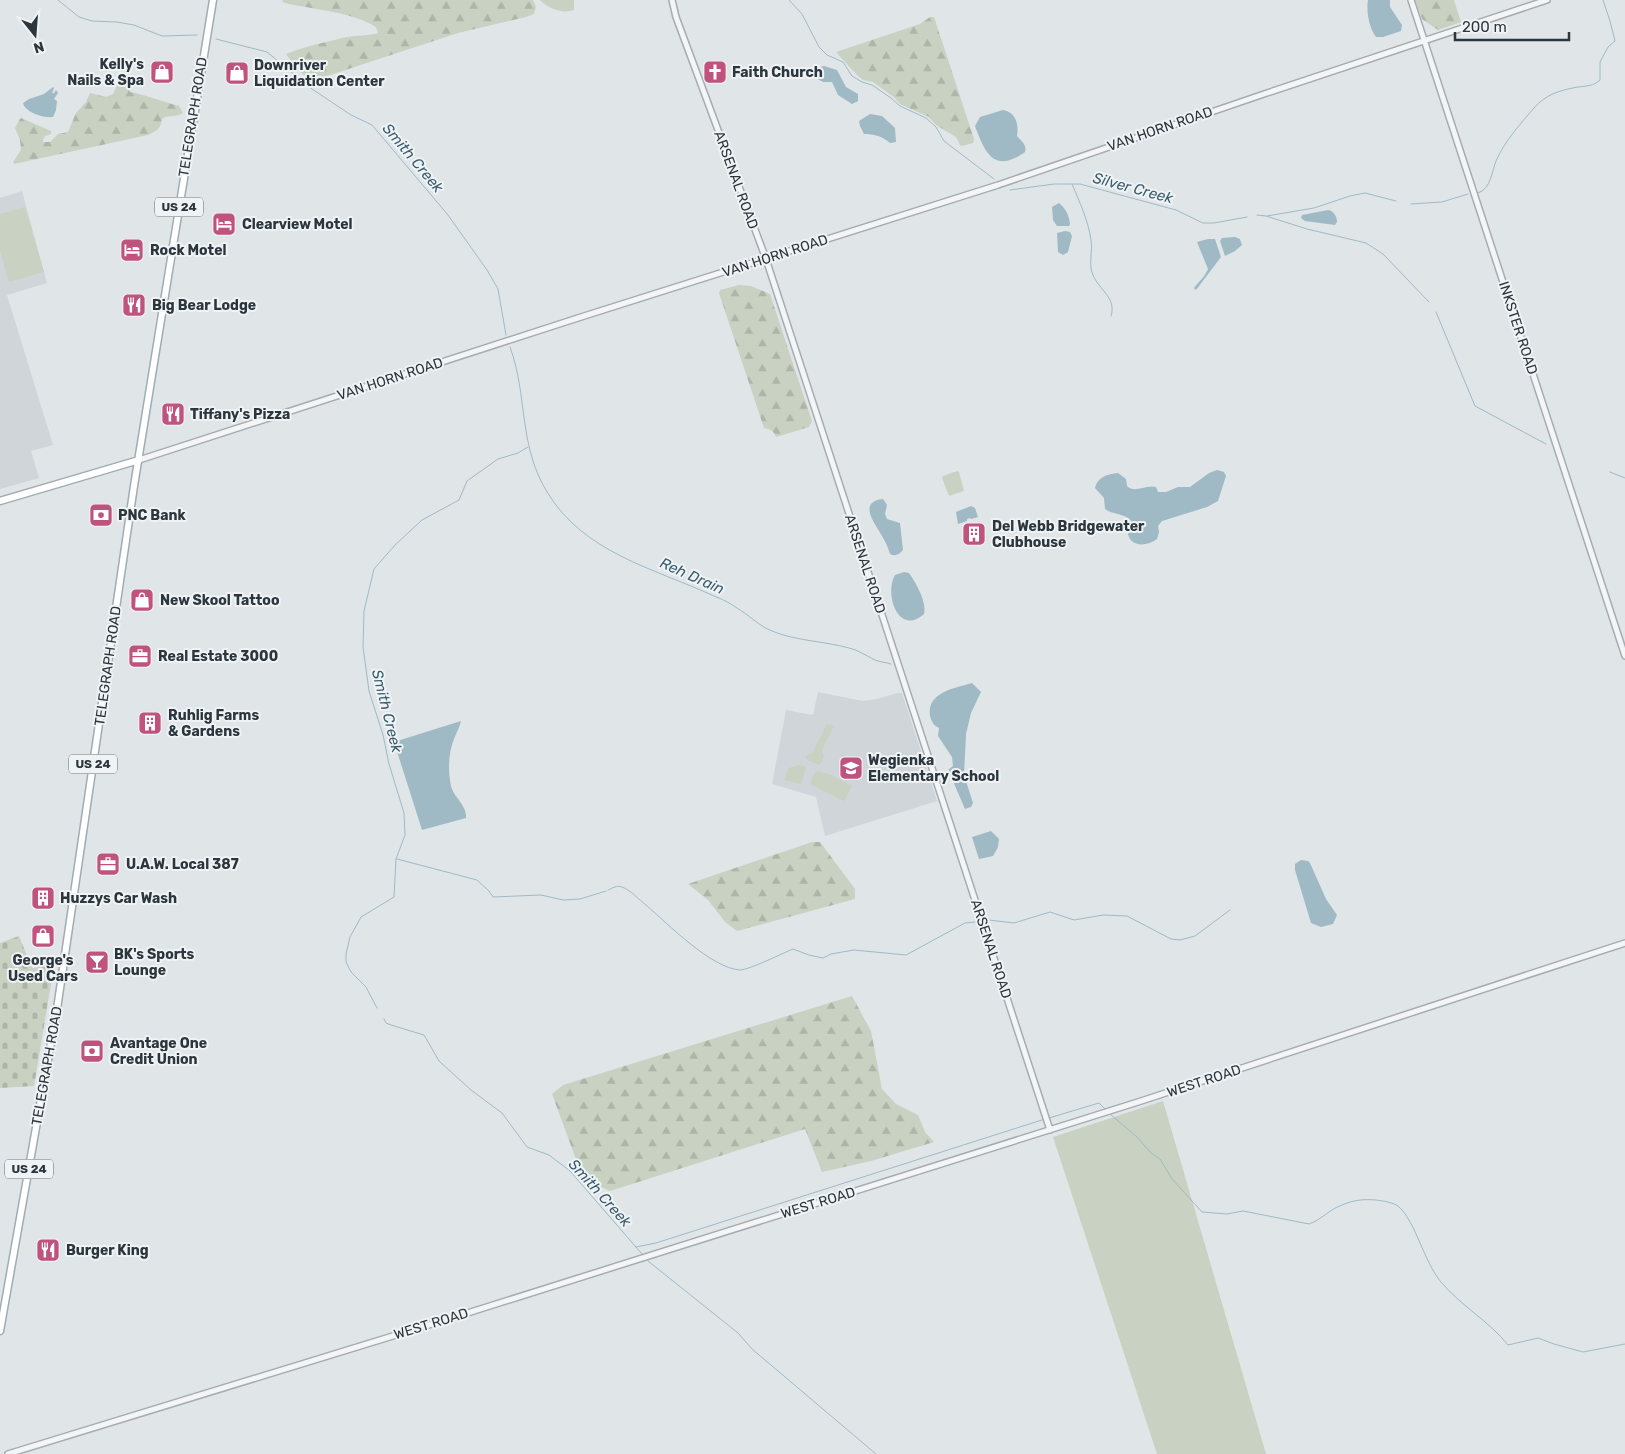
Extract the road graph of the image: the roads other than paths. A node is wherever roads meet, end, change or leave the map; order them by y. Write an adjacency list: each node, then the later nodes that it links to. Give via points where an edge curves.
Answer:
1 (213, 0): 7 (main road, TELEGRAPH ROAD / US 24)
2 (672, 0): 6 (street, ARSENAL ROAD)
3 (1411, 0): 5 (street, INKSTER ROAD)
4 (1547, 0): 5 (street, VAN HORN ROAD)
5 (1424, 41): 6 (street, VAN HORN ROAD, via 998,185); 9 (street, INKSTER ROAD)
6 (766, 259): 7 (street, VAN HORN ROAD); 11 (street, ARSENAL ROAD)
7 (139, 460): 8 (main road, VAN HORN ROAD); 12 (main road, TELEGRAPH ROAD / US 24, via 57,1009)
8 (0, 501)
9 (1625, 656)
10 (1625, 943): 11 (street, WEST ROAD)
11 (1050, 1130): 13 (street, WEST ROAD)
12 (0, 1331)
13 (8, 1454)

